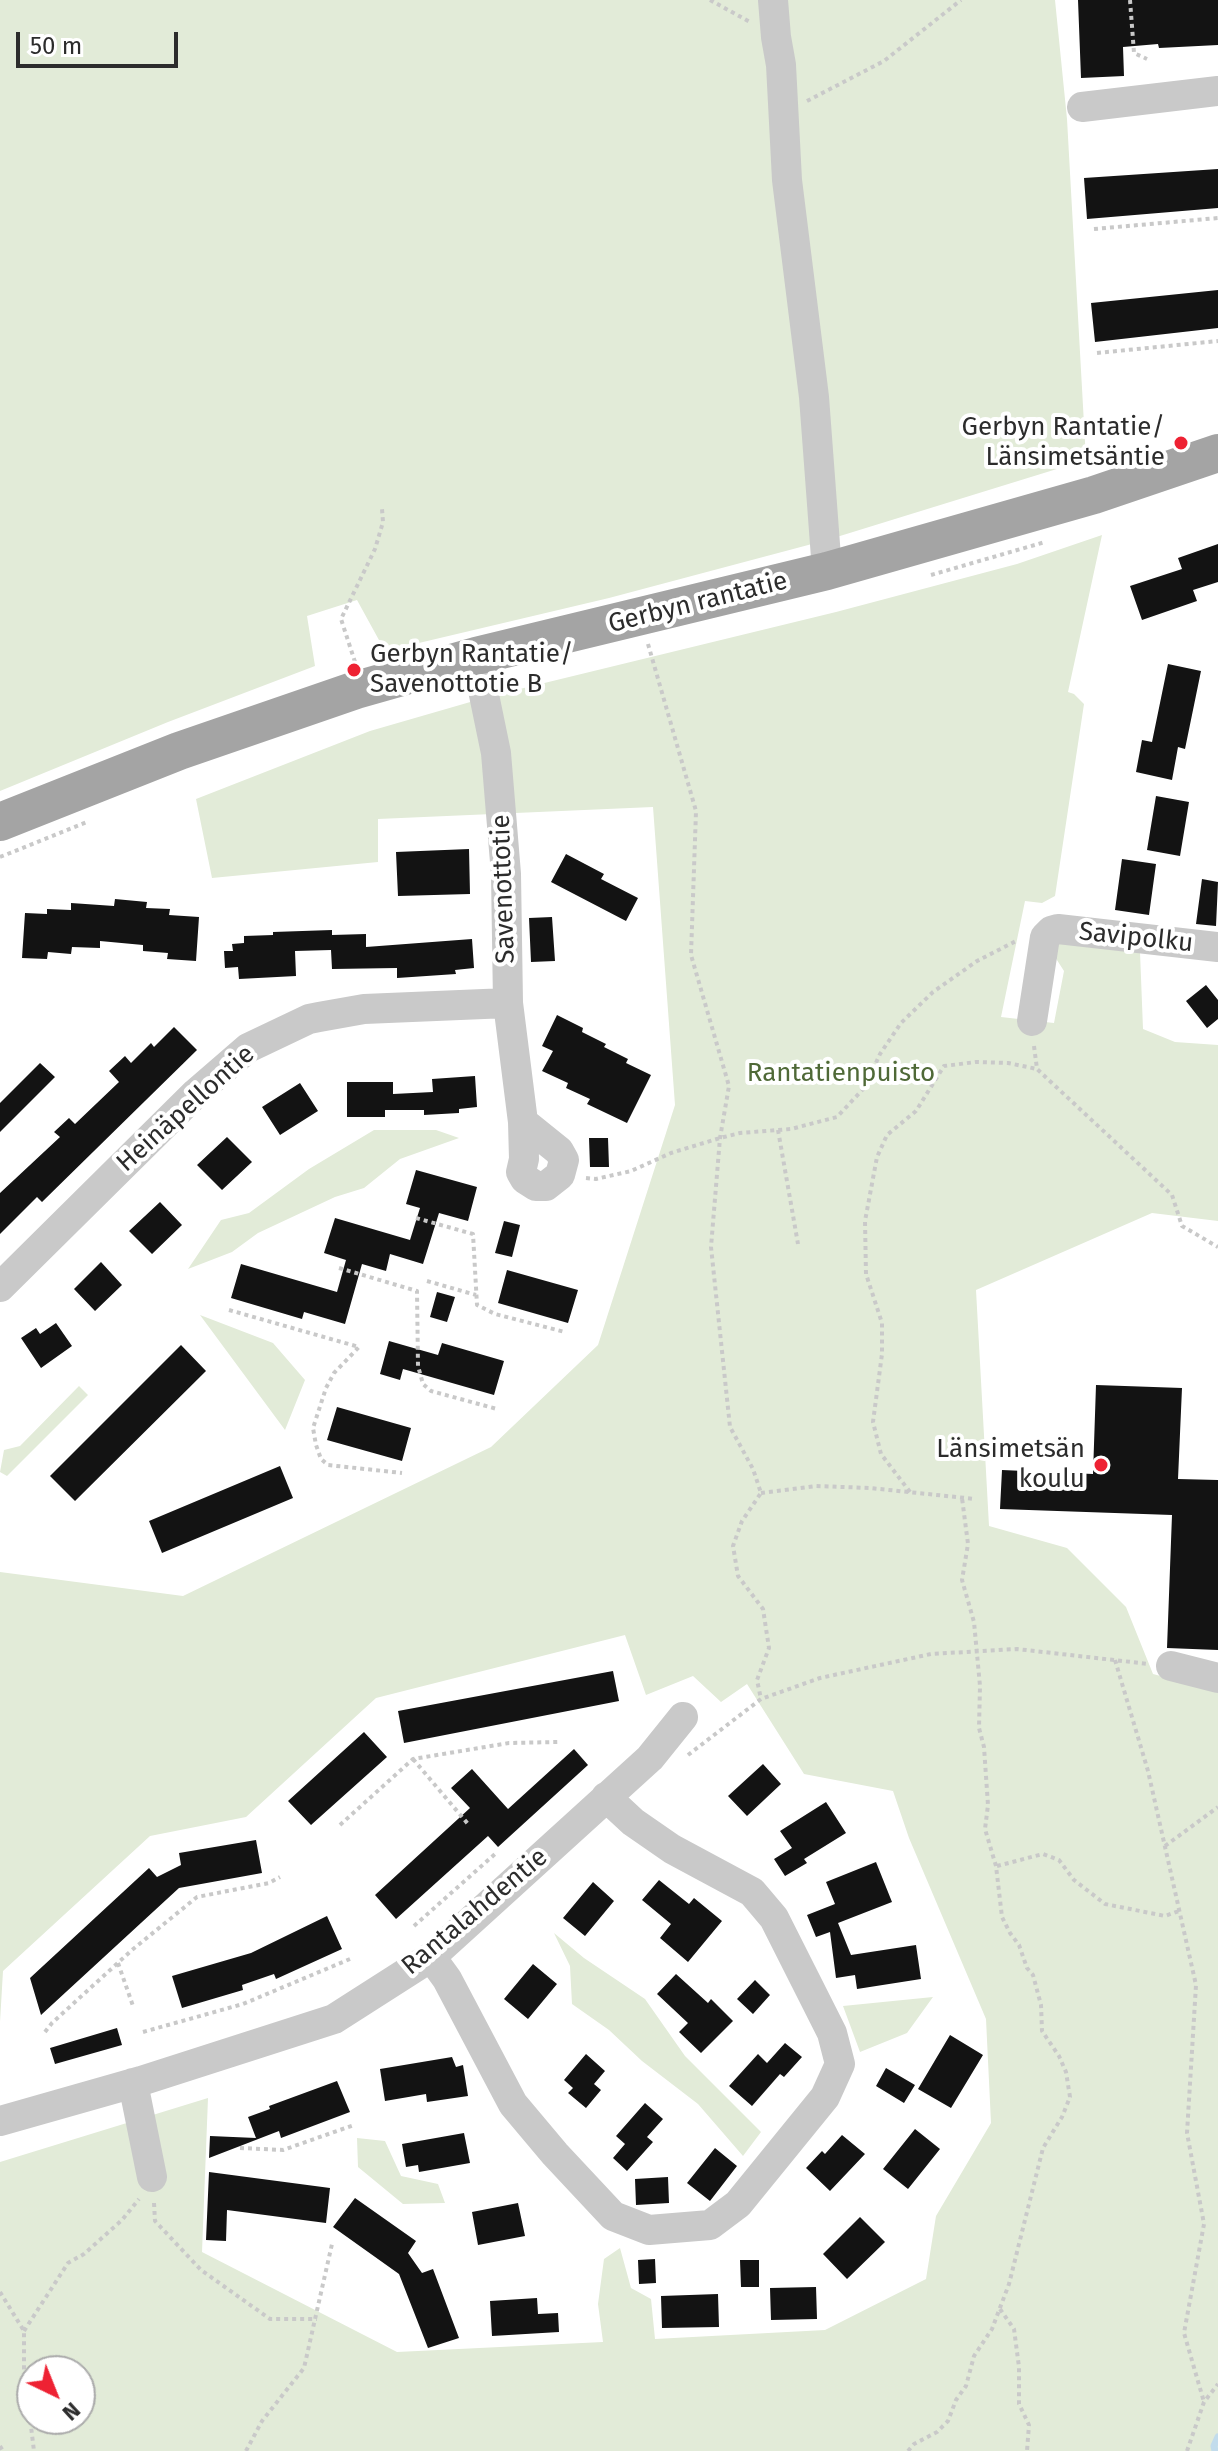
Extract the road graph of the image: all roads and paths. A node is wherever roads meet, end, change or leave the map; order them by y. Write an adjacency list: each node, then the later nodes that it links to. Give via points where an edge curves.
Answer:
1 (710, 0): 5 (path)
2 (773, 0): 5 (street)
3 (961, 0): 7 (path, via 884,61 847,82 807,101)
4 (1130, 0): 6 (path, via 1134,53)
5 (776, 37): 7 (street)
6 (1147, 59)
7 (783, 90): 17 (street, via 787,180 814,397)
8 (1218, 91): 9 (street)
9 (1082, 107)
10 (1218, 218): 11 (path)
11 (1094, 229)
12 (1218, 341): 13 (path)
13 (1097, 353)
14 (1218, 453): 17 (main road, Gerbyn rantatie, via 1094,495)
15 (382, 509): 21 (path, via 375,549 341,619)
16 (1057, 538): 18 (path)
17 (827, 571): 20 (main road, Gerbyn rantatie)
18 (923, 577)
19 (662, 641): 31 (path, via 648,644 696,811 691,955 729,1086)
20 (476, 656): 21 (main road, Gerbyn rantatie); 27 (street, Savenottotie, via 497,769 506,874)
21 (364, 688): 22 (main road, Gerbyn rantatie, via 179,751)
22 (0, 822)
23 (87, 822): 24 (path)
24 (0, 857)
25 (1051, 931): 26 (street, Savipolku); 28 (street, Savipolku, via 1045,937); 30 (path, via 977,961 933,992 901,1023 865,1087 837,1117)
26 (1218, 947)
27 (508, 1003): 32 (street, Savenottotie, via 523,1122 559,1151 564,1160); 38 (street, Heinäpellontie, via 364,1009 309,1019 248,1048)
28 (1032, 1021): 29 (path)
29 (1037, 1069): 35 (path, via 1172,1195 1182,1226); 44 (path, via 998,1062 944,1066 916,1111 887,1135 877,1157 865,1221 866,1274 882,1323 873,1422 881,1454)
30 (778, 1130): 31 (path); 34 (path)
31 (720, 1138): 32 (path, via 631,1171 596,1179); 45 (path, via 711,1247 730,1427)
32 (560, 1175)
33 (416, 1218): 39 (path, via 473,1234)
34 (798, 1244)
35 (1218, 1247)
36 (339, 1268): 42 (path, via 417,1291 423,1384 431,1391)
37 (427, 1281): 39 (path)
38 (0, 1287)
39 (476, 1295): 41 (path, via 477,1305 495,1314)
40 (229, 1310): 43 (path, via 359,1347 334,1373 317,1408 316,1445 328,1465)
41 (565, 1332)
42 (497, 1409)
43 (402, 1473)
44 (910, 1492): 45 (path, via 816,1486); 46 (path)
45 (761, 1493): 52 (path, via 733,1546 738,1576 763,1609 769,1648 757,1680)
46 (962, 1498): 47 (path); 48 (path, via 968,1544 962,1580 974,1622)
47 (975, 1499)
48 (975, 1651): 49 (path, via 1017,1649); 52 (path, via 931,1654 820,1678); 63 (path, via 988,1805 985,1829)
49 (1115, 1660): 50 (path); 61 (path)
50 (1171, 1666): 51 (street)
51 (1218, 1678)
52 (761, 1699): 55 (path)
53 (683, 1717): 57 (street, Rantalahdentie, via 650,1758)
54 (559, 1742): 56 (path, via 509,1743)
55 (686, 1756)
56 (413, 1759): 59 (path); 60 (path)
57 (606, 1797): 67 (street, Rantalahdentie); 67 (street, via 672,1849 752,1892 774,1918 832,2033 840,2064 825,2097 738,2204 710,2225 649,2230 613,2216 513,2104)
58 (1218, 1807): 61 (path)
59 (468, 1824)
60 (340, 1825)
61 (1165, 1846): 65 (path)
62 (495, 1854): 66 (path)
63 (996, 1866): 65 (path, via 1043,1854 1059,1860 1074,1880 1105,1904 1165,1916); 80 (path, via 1002,1917 1033,1975 1042,2031 1062,2064 1070,2097 1043,2148)
64 (280, 1877): 69 (path, via 197,1897)
65 (1179, 1911): 84 (path, via 1196,1985 1187,2133 1204,2224 1184,2333)
66 (414, 1926)
67 (431, 1957): 73 (street, Rantalahdentie, via 334,2019)
68 (350, 1959): 72 (path, via 243,2004)
69 (118, 1963): 70 (path); 71 (path)
70 (133, 2006)
71 (45, 2032)
72 (143, 2032)
73 (133, 2083): 74 (street, Rantalahdentie); 77 (street)
74 (0, 2121)
75 (354, 2125): 76 (path, via 283,2150)
76 (240, 2148)
77 (152, 2177): 81 (path, via 155,2221 201,2270 270,2319); 82 (path, via 122,2220 68,2263)
78 (332, 2244): 81 (path)
79 (0, 2292): 82 (path)
80 (1000, 2309): 87 (path, via 948,2421); 88 (path, via 1014,2329 1019,2404 1029,2425)
81 (317, 2319): 86 (path, via 304,2368 262,2421)
82 (24, 2331): 85 (path)
83 (1218, 2384): 84 (path)
84 (1204, 2402): 89 (path)
85 (34, 2451)
86 (246, 2451)
87 (908, 2451)
88 (1027, 2451)
89 (1187, 2451)

